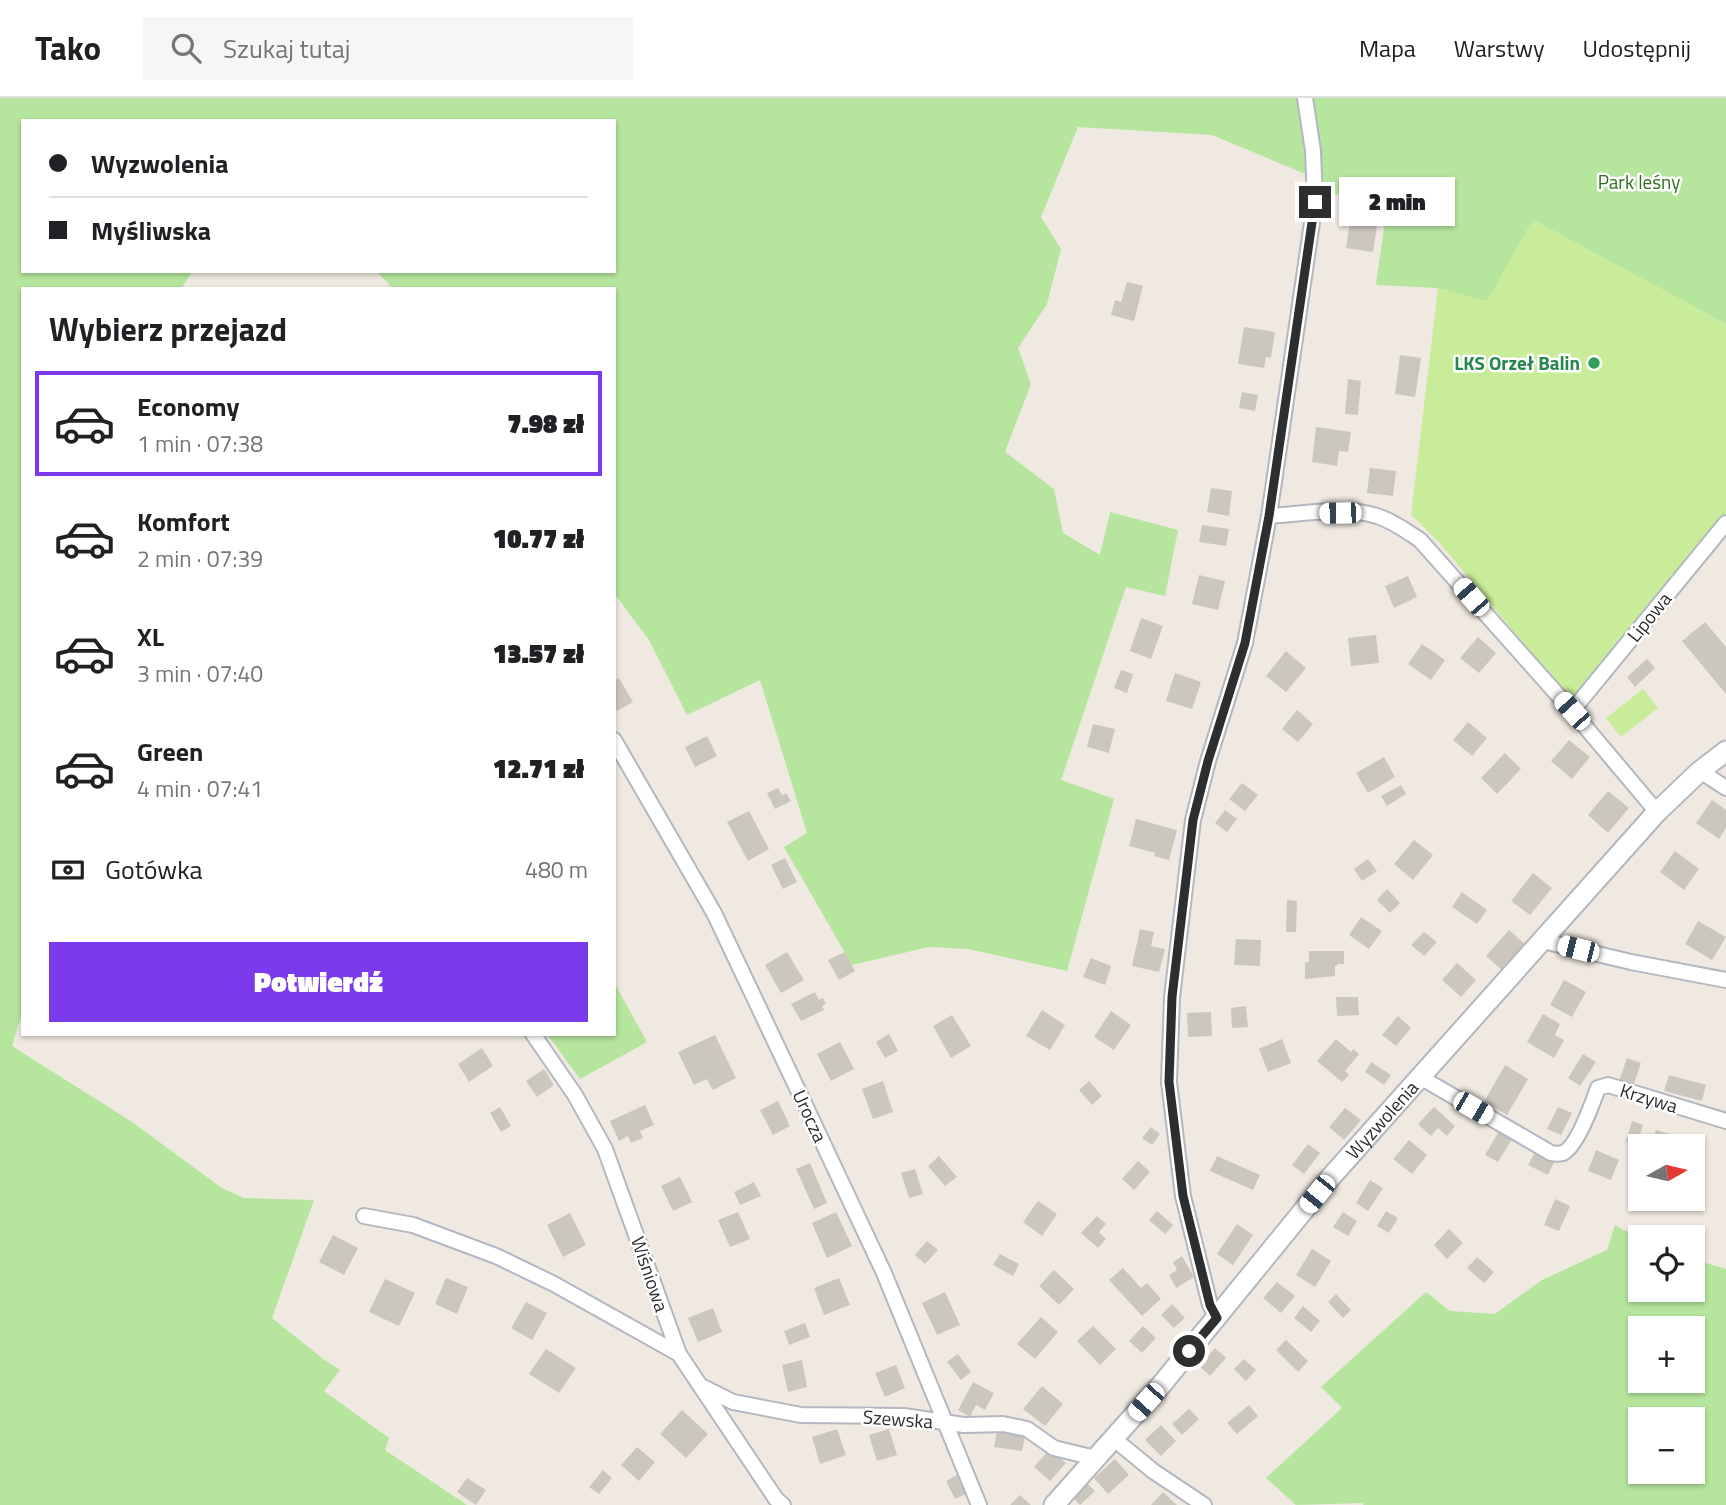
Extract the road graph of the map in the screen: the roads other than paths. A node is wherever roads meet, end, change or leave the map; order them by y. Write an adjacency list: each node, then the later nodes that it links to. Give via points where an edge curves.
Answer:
1 (1305, 98): 2 (street, via 1315,202)
2 (1269, 516): 4 (street, via 1356,512 1399,526 1420,540); 16 (street, via 1245,643 1193,820 1172,997 1169,1082 1183,1196)
3 (1726, 523): 4 (street, Lipowa)
4 (1572, 711): 9 (street)
5 (616, 743): 19 (street, Urocza, via 714,913 884,1273)
6 (1726, 751): 7 (street, Wyzwolenia)
7 (1700, 771): 8 (street); 9 (street, Wyzwolenia)
8 (1726, 788)
9 (1657, 811): 10 (street, Wyzwolenia)
10 (1543, 940): 11 (street); 13 (street, Wyzwolenia)
11 (1726, 980)
12 (534, 1036): 17 (street, Wiśniowa, via 605,1149)
13 (1420, 1077): 14 (street, Krzywa, via 1551,1153 1569,1148 1598,1088 1608,1085); 16 (street, Wyzwolenia, via 1330,1178)
14 (1726, 1121)
15 (364, 1216): 17 (street, via 413,1225 496,1256)
16 (1217, 1318): 20 (street, Wyzwolenia)
17 (679, 1354): 18 (street, Wiśniowa)
18 (698, 1384): 19 (street, Szewska, via 733,1402 801,1415 904,1416); 22 (street, Wiśniowa)
19 (945, 1422): 21 (street, Szewska, via 1027,1429 1054,1448); 23 (street, Urocza)
20 (1113, 1438): 21 (street, Wyzwolenia); 25 (street)
21 (1095, 1458): 24 (street, Wyzwolenia)
22 (783, 1505)
23 (979, 1505)
24 (1054, 1505)
25 (1204, 1505)

